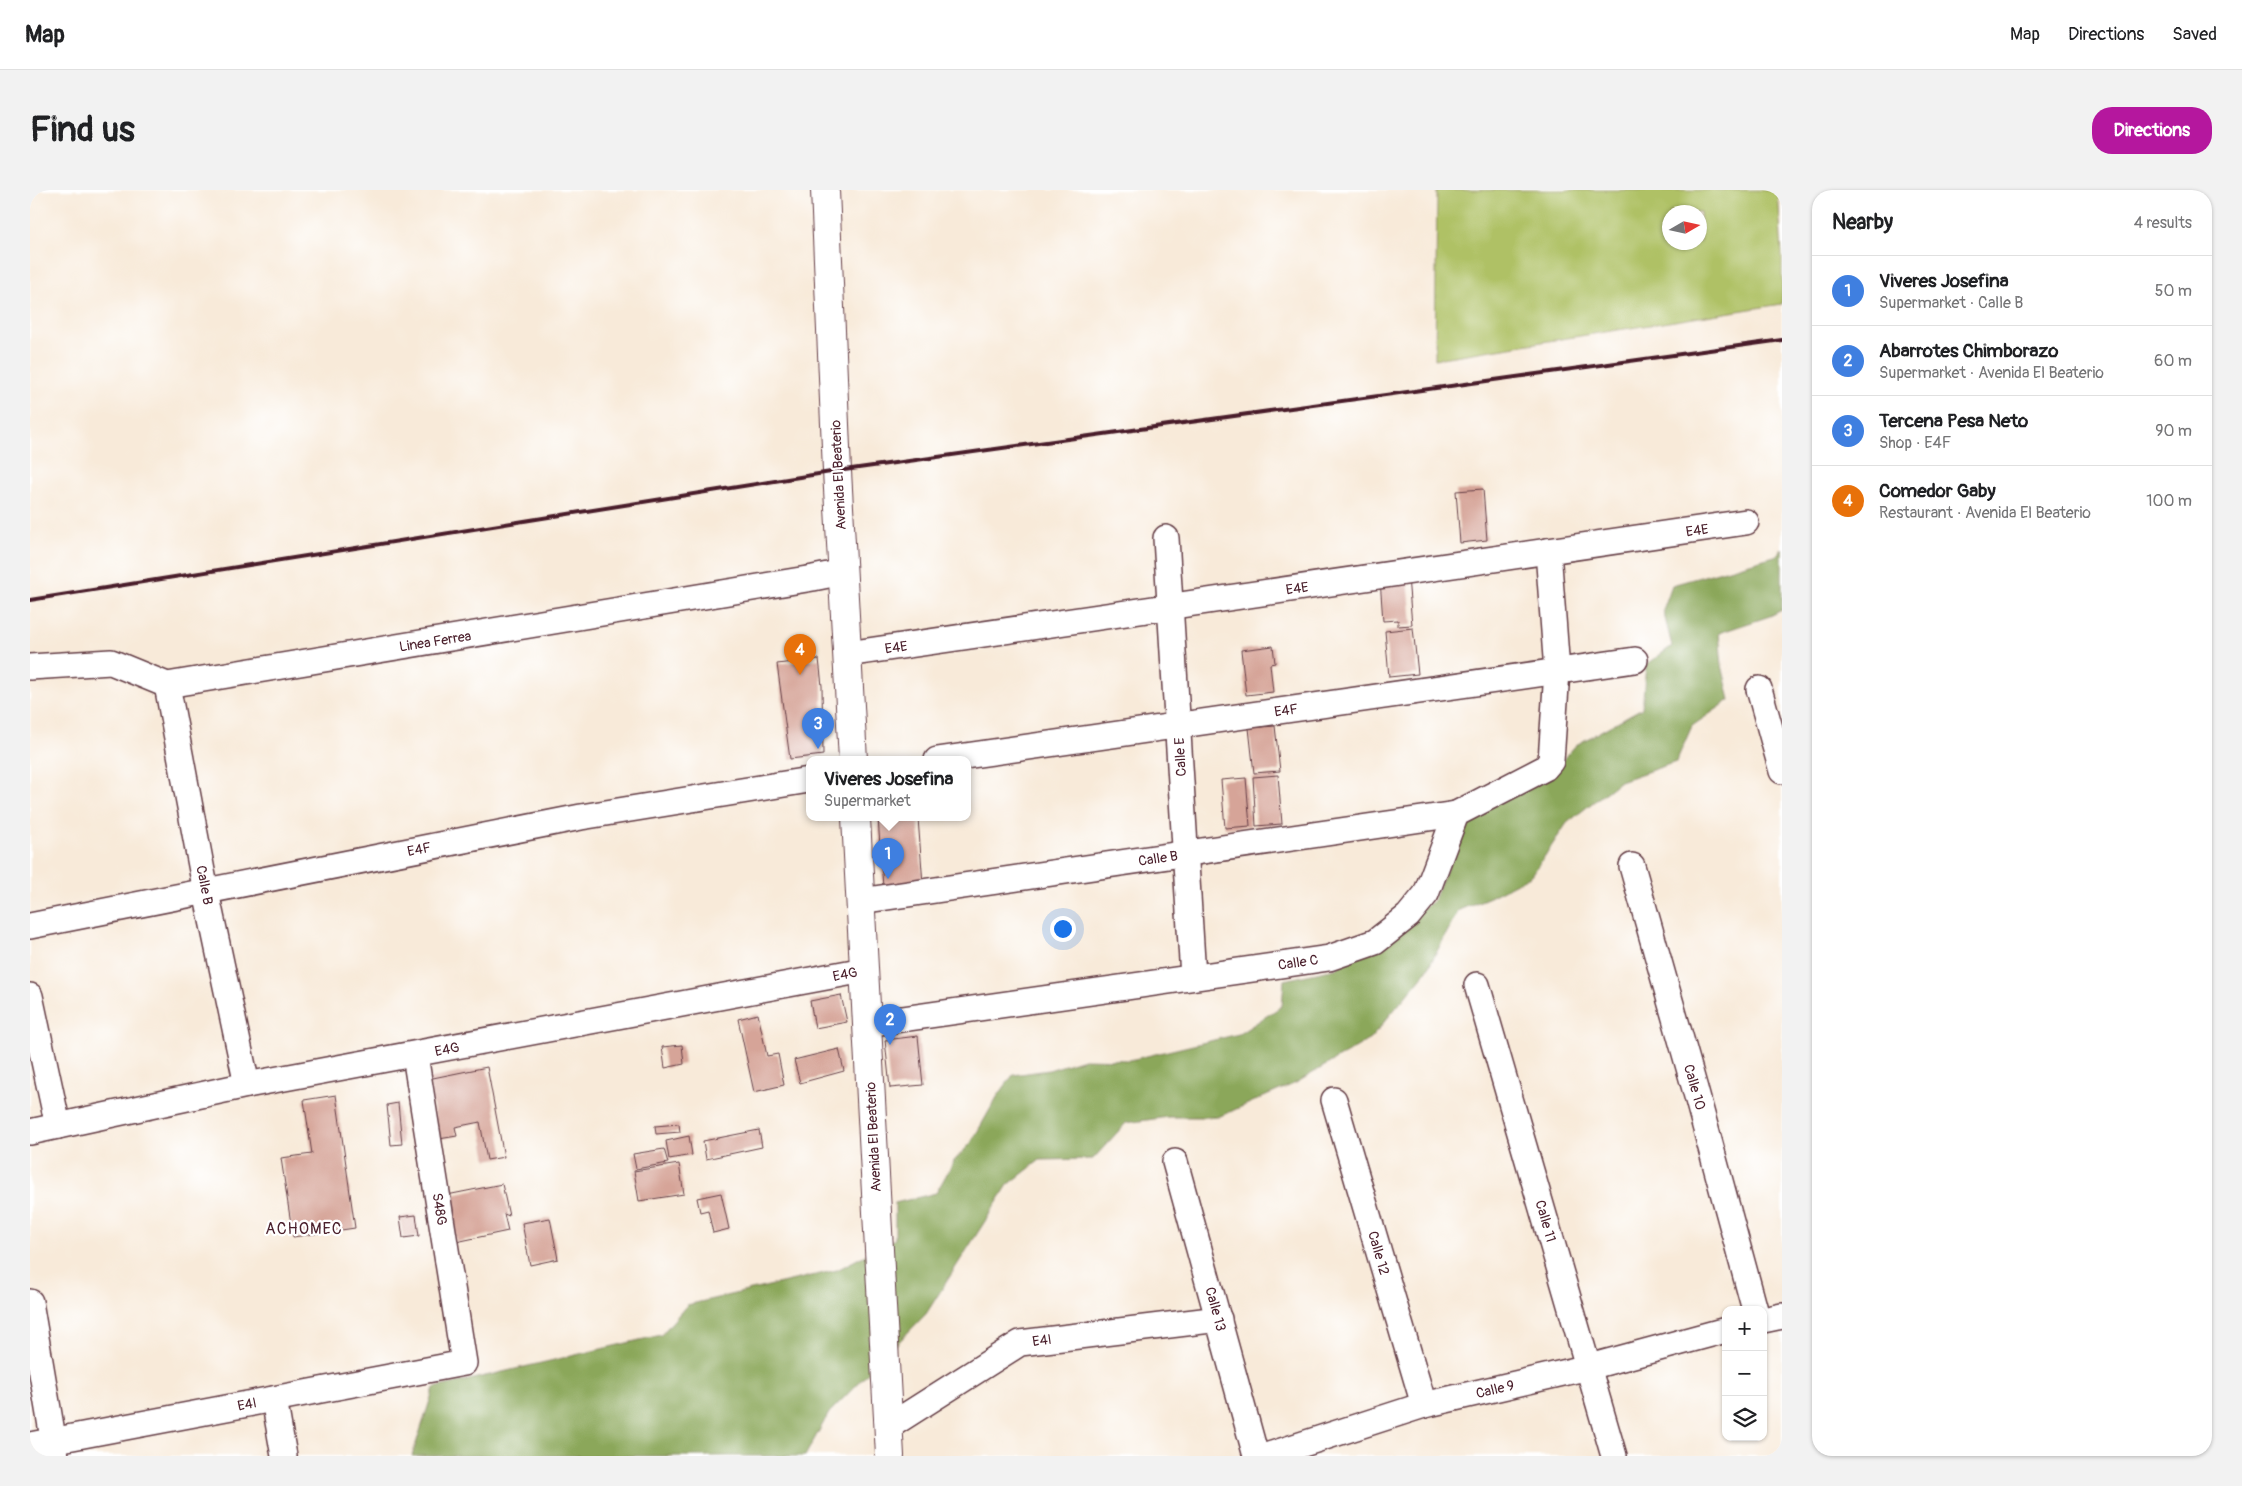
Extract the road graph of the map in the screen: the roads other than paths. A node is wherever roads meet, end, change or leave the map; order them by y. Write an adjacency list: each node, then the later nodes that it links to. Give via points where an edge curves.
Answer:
1 (825, 190): 5 (street, Avenida El Beaterio)
2 (1746, 522): 4 (street, E4E)
3 (1166, 538): 6 (street, Calle E)
4 (1548, 552): 6 (street, E4E); 10 (street)
5 (842, 572): 7 (street, Avenida El Beaterio); 11 (street, Linea Ferrea)
6 (1171, 606): 7 (street, E4E); 13 (street, Calle E)
7 (847, 654): 14 (street, Avenida El Beaterio)
8 (1635, 660): 10 (street, E4F)
9 (30, 667): 11 (street, via 111,662)
10 (1557, 671): 13 (street, E4F); 18 (street, via 1551,761 1544,768)
11 (167, 685): 22 (street, Calle B)
12 (1759, 689): 16 (street)
13 (1178, 726): 15 (street, E4F); 20 (street, Calle E)
14 (853, 756)
15 (965, 756)
16 (1782, 771)
17 (806, 780): 22 (street, E4F, via 581,817)
18 (1456, 814): 20 (street, Calle B); 26 (street, Calle C, via 1426,894 1408,916 1375,942 1329,958)
19 (856, 821): 23 (street, Avenida El Beaterio)
20 (1186, 854): 23 (street, Calle B); 26 (street, Calle E)
21 (1632, 866): 37 (street, Calle 10)
22 (206, 892): 24 (street, E4F); 31 (street, Calle B)
23 (860, 901): 25 (street, Avenida El Beaterio)
24 (30, 926)
25 (864, 970): 29 (street, Avenida El Beaterio); 30 (street, E4G)
26 (1193, 977): 29 (street, Calle C)
27 (1478, 985): 43 (street, Calle 11)
28 (30, 996): 33 (street)
29 (867, 1024): 46 (street, Avenida El Beaterio)
30 (415, 1055): 31 (street, E4G); 42 (street, S48G)
31 (247, 1085): 33 (street, E4G)
32 (1334, 1100): 45 (street, Calle 12)
33 (58, 1126): 34 (street, E4G)
34 (30, 1132)
35 (1175, 1162): 39 (street, Calle 13)
36 (30, 1302): 47 (street)
37 (1754, 1306)
38 (1782, 1316): 40 (street)
39 (1218, 1319): 46 (street, E4I, via 1020,1343); 50 (street, Calle 13)
40 (1767, 1319)
41 (1722, 1331): 43 (street, Calle 9)
42 (464, 1363): 44 (street, E4I)
43 (1589, 1367): 45 (street, Calle 9); 52 (street, Calle 11)
44 (274, 1399): 47 (street, E4I); 48 (street)
45 (1424, 1405): 51 (street, Calle 9)
46 (888, 1427): 49 (street, Avenida El Beaterio)
47 (46, 1447)
48 (284, 1456)
49 (890, 1456)
50 (1256, 1456)
51 (1266, 1456)
52 (1614, 1456)

